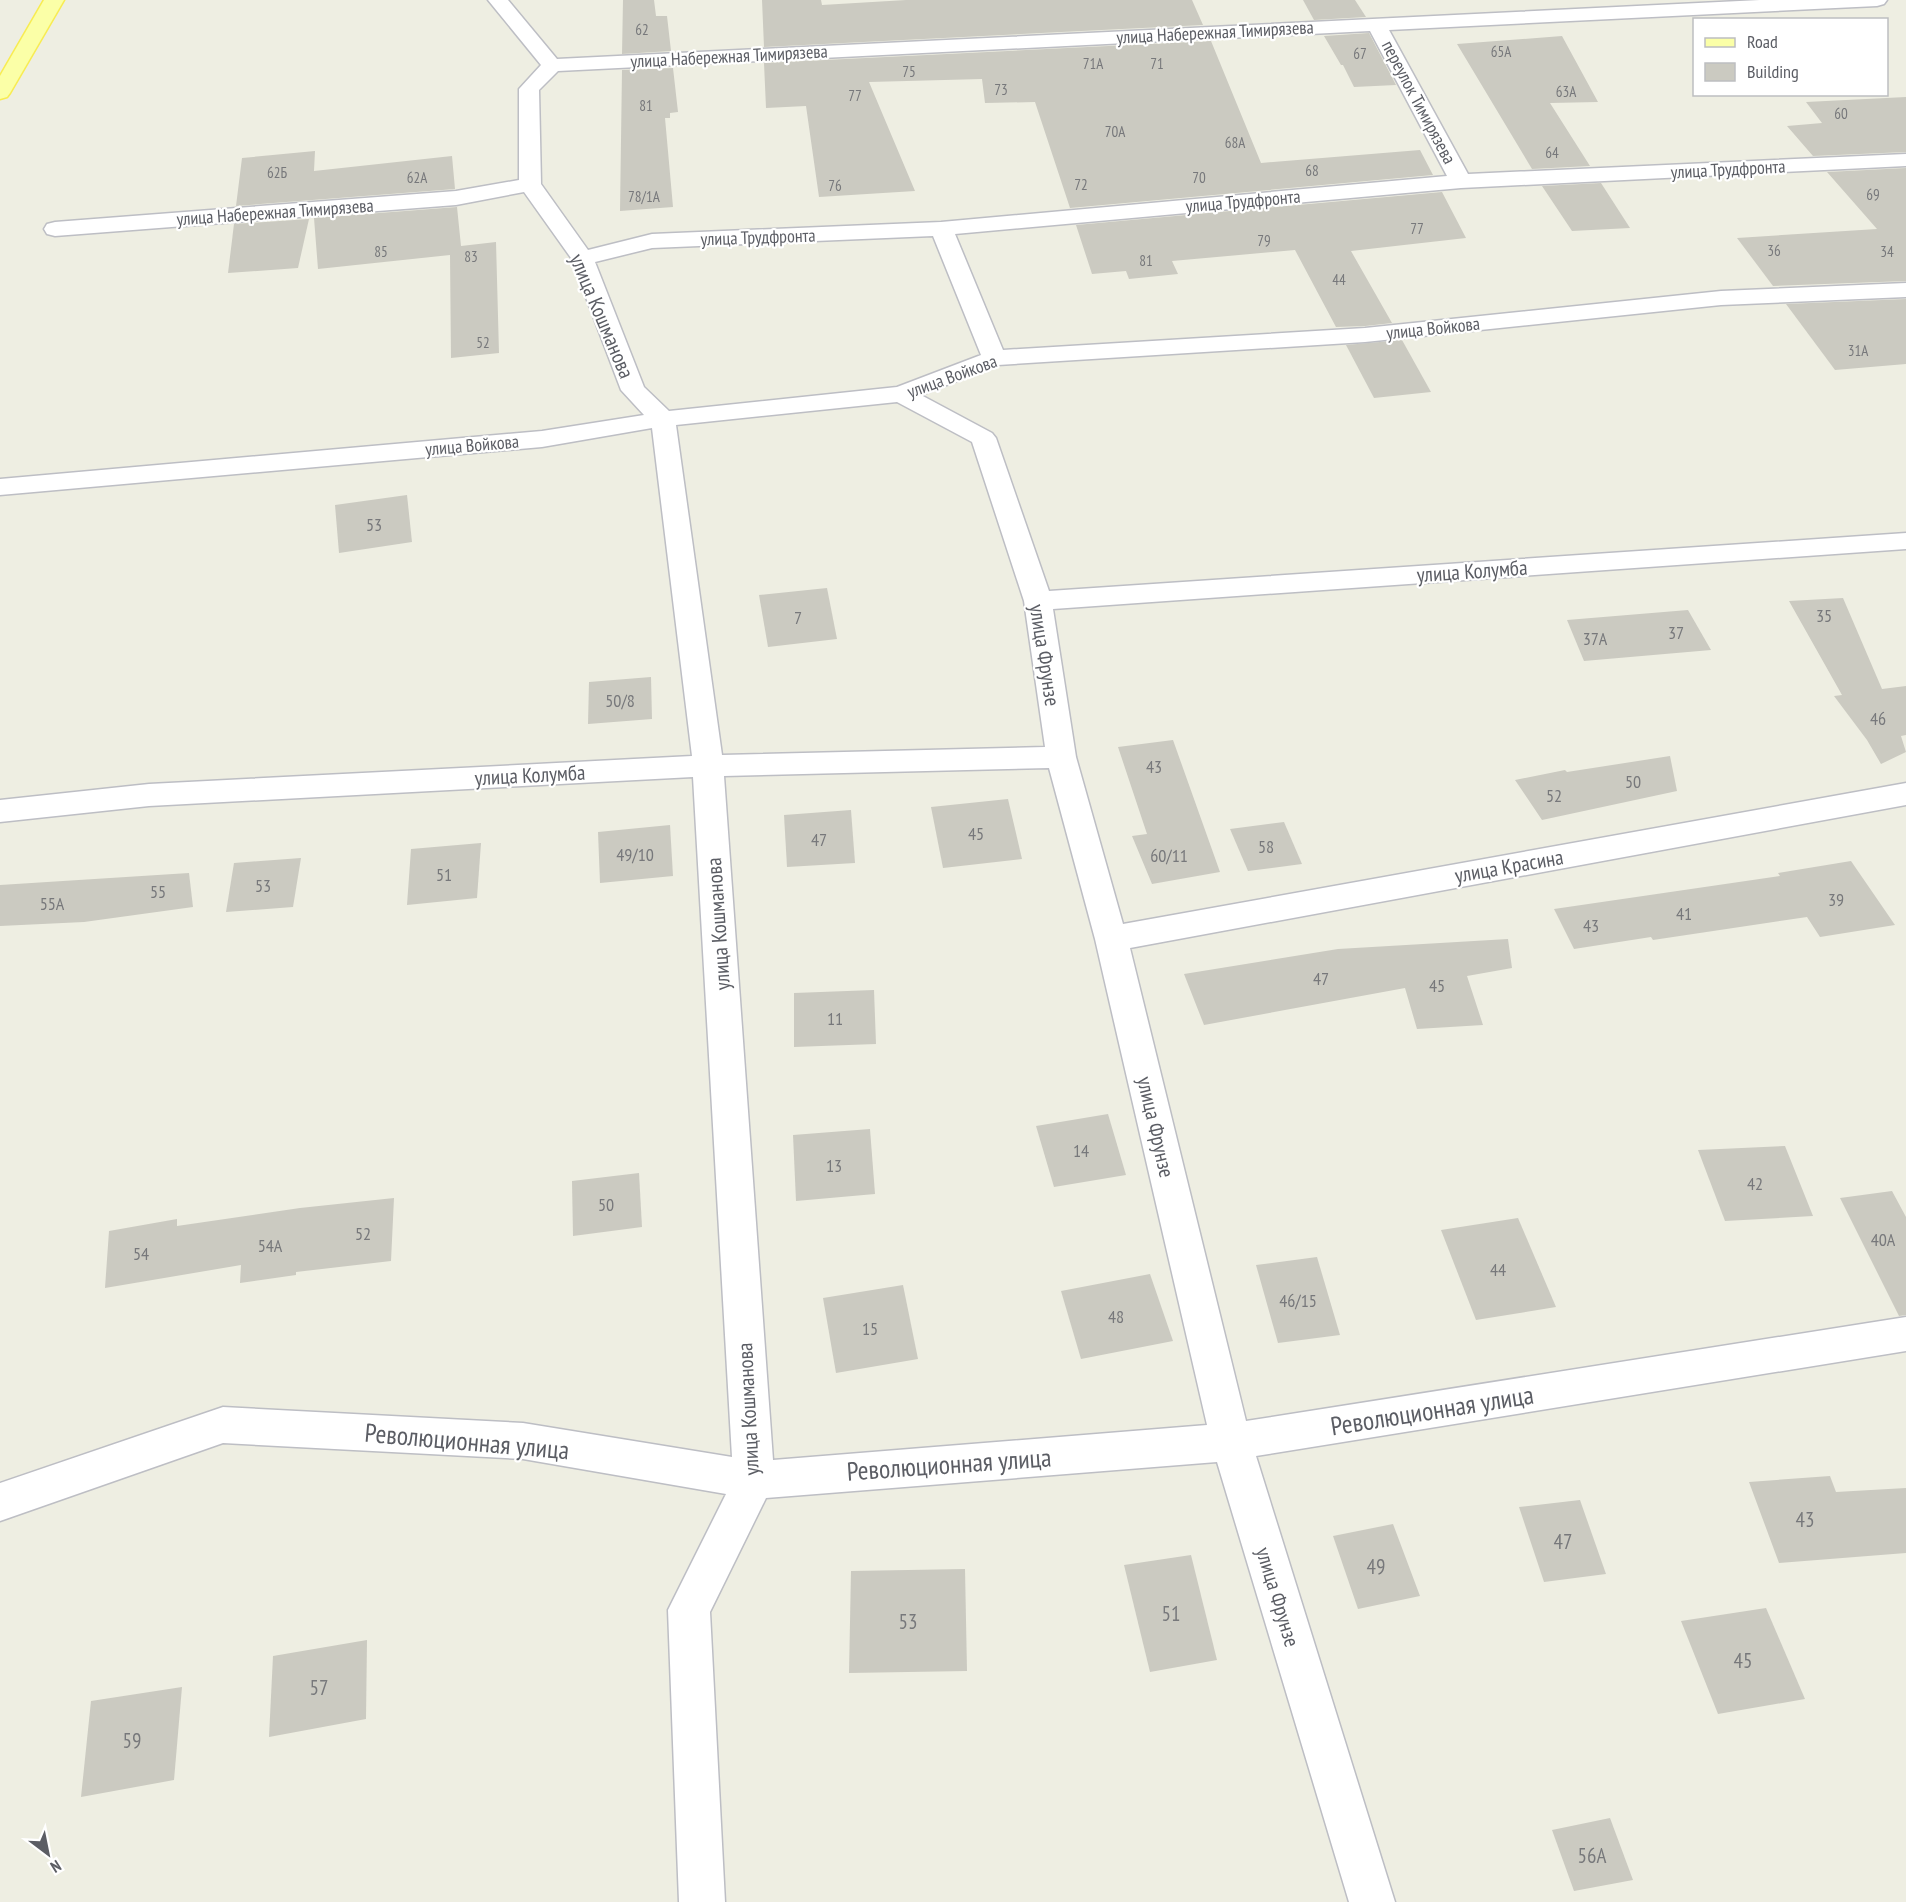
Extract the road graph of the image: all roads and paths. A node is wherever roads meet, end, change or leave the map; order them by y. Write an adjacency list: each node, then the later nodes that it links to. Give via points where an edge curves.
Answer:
1 (54, 0): 6 (main road)
2 (498, 0): 5 (street)
3 (1877, 0): 4 (street, улица Набережная Тимирязева)
4 (1376, 23): 5 (street, улица Набережная Тимирязева); 8 (street, переулок Тимирязева)
5 (552, 65): 9 (street, via 529,89)
6 (0, 93)
7 (1906, 160): 8 (street, улица Трудфронта)
8 (1461, 181): 11 (street, улица Трудфронта)
9 (530, 184): 10 (street, улица Набережная Тимирязева, via 456,198); 12 (street, улица Кошманова)
10 (55, 229)
11 (941, 229): 12 (street, улица Трудфронта, via 652,241); 14 (street)
12 (582, 258): 16 (street, улица Кошманова, via 633,390)
13 (1906, 290): 14 (street, улица Войкова, via 1721,298 1365,335)
14 (994, 358): 15 (street, улица Войкова)
15 (901, 394): 16 (street, улица Войкова); 19 (street, улица Фрунзе, via 983,438)
16 (663, 419): 17 (street, улица Войкова, via 542,439); 21 (street, улица Кошманова)
17 (0, 487)
18 (1906, 541): 19 (street, улица Колумба)
19 (1038, 601): 20 (street, улица Фрунзе)
20 (1060, 757): 21 (street, улица Колумба); 24 (street, улица Фрунзе)
21 (708, 766): 23 (street, улица Колумба, via 149,795); 27 (street, улица Кошманова)
22 (1906, 794): 24 (street, улица Красина)
23 (0, 811)
24 (1111, 939): 26 (street, улица Фрунзе)
25 (1906, 1334): 26 (street, Революционная улица)
26 (1231, 1442): 27 (street, Революционная улица); 30 (street, улица Фрунзе)
27 (754, 1480): 28 (street, Революционная улица, via 523,1441 223,1425); 29 (street, улица Кошманова, via 689,1610)
28 (0, 1502)
29 (702, 1902)
30 (1372, 1902)

